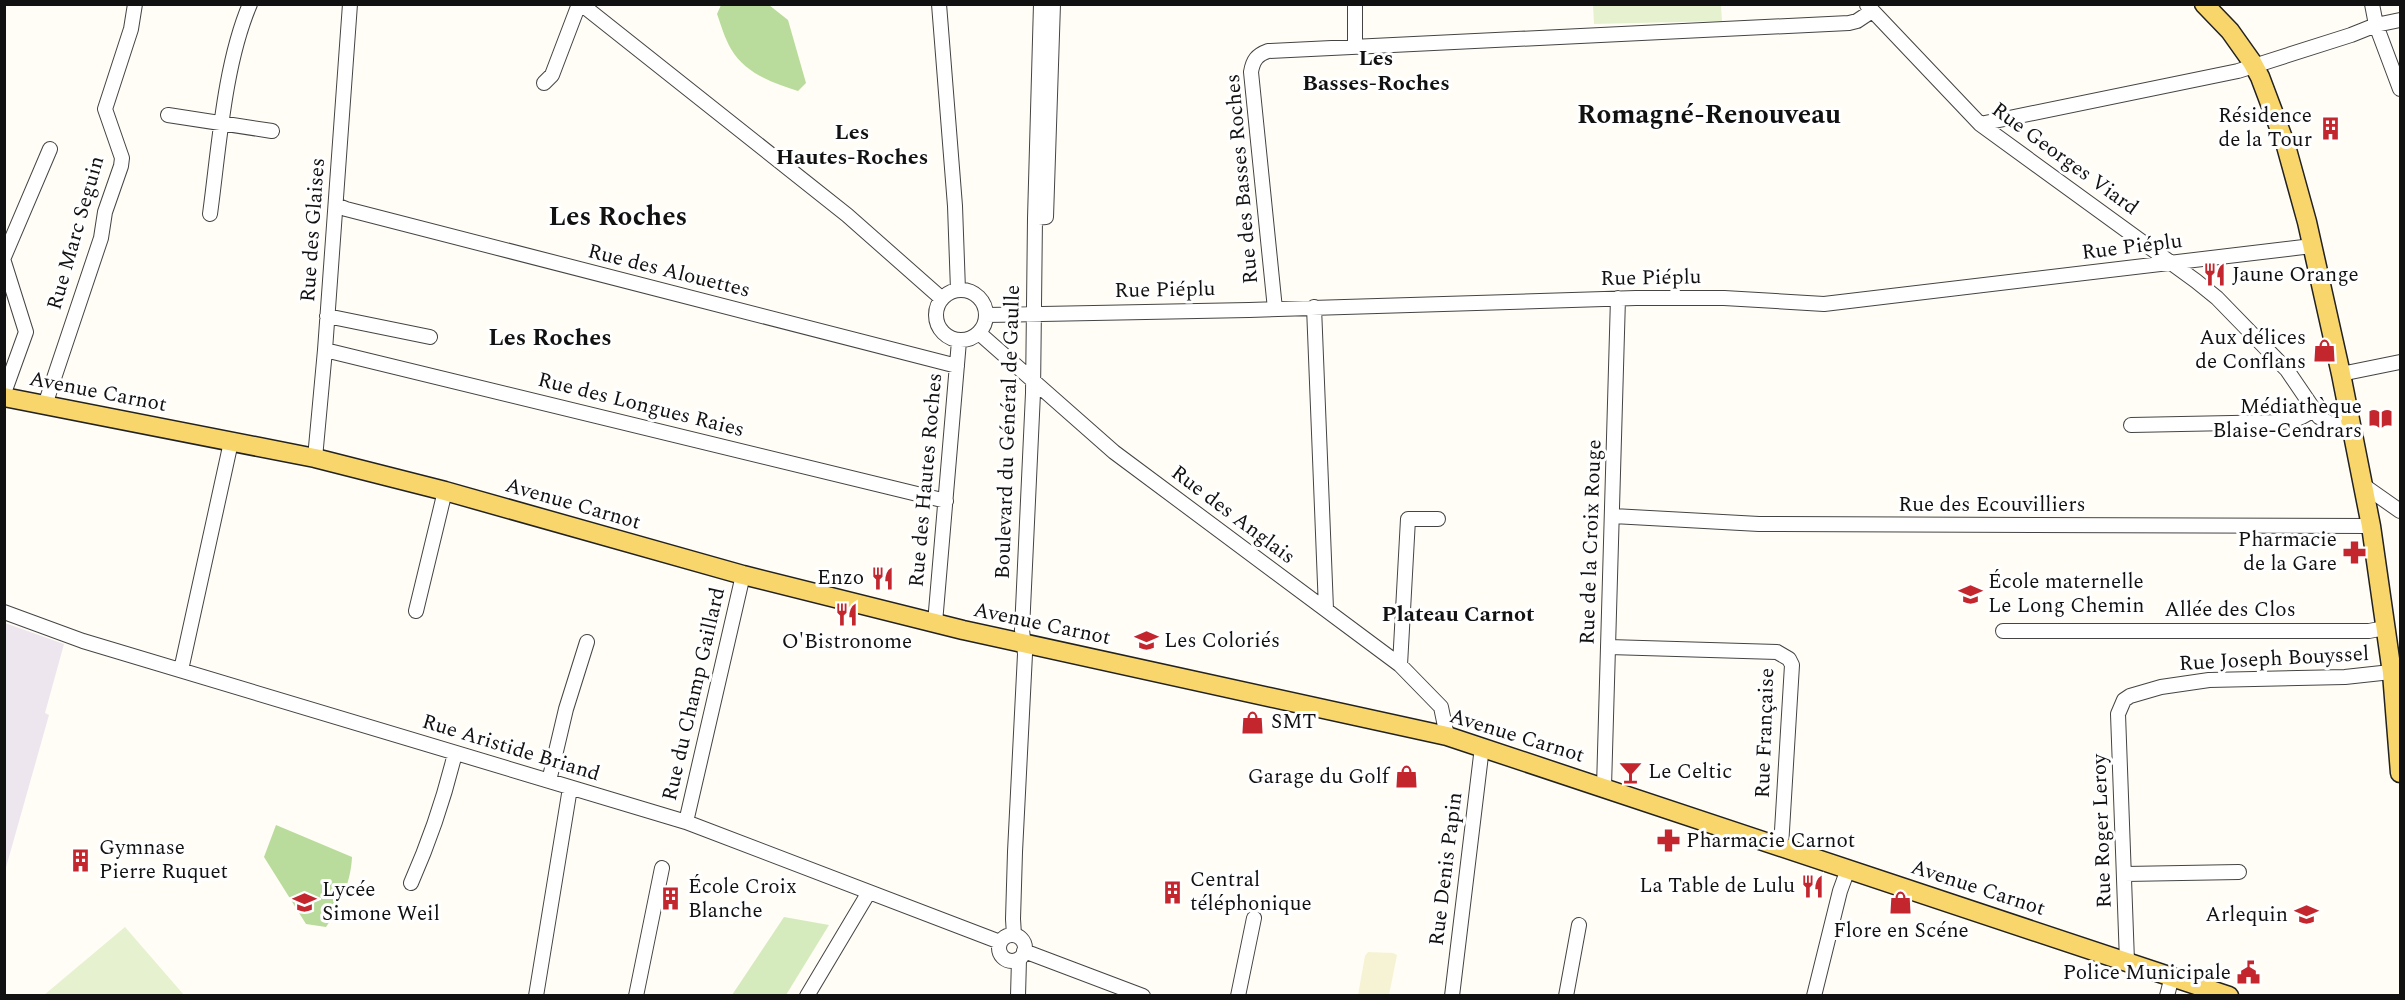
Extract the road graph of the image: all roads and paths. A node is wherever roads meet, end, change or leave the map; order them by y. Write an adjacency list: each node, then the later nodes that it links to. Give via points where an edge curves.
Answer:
1 (135, 4): 47 (street, Rue Marc Seguin, via 105,109 120,151 121,166)
2 (250, 4): 19 (street, via 232,65)
3 (351, 4): 23 (street, Rue des Glaises)
4 (580, 4): 16 (street, via 552,75); 31 (street, via 847,215)
5 (939, 4): 30 (street)
6 (1041, 4): 25 (street, Boulevard du Général de Gaulle)
7 (1053, 4): 25 (street, Boulevard du Général de Gaulle, via 1046,217)
8 (1354, 4): 14 (street)
9 (2204, 4): 15 (main road)
10 (2372, 4): 13 (street)
11 (1869, 8): 14 (street, Rue des Basses Roches, via 1857,21 1849,23); 20 (street, Rue Georges Viard)
12 (2400, 20): 13 (street)
13 (2376, 25): 15 (street); 17 (street)
14 (1355, 46): 34 (street, Rue des Basses Roches, via 1268,51 1252,62)
15 (2254, 65): 20 (street); 26 (main road, via 2286,146)
16 (544, 83)
17 (2400, 89)
18 (168, 115): 19 (street)
19 (223, 123): 21 (street); 24 (street)
20 (1980, 124): 29 (street, Rue Georges Viard)
21 (272, 131)
22 (50, 149): 27 (street)
23 (336, 205): 37 (street, Rue des Glaises); 43 (street, Rue des Alouettes)
24 (210, 214)
25 (1035, 218): 35 (street, Boulevard du Général de Gaulle)
26 (2312, 246): 29 (street, Rue Piéplu); 44 (main road)
27 (4, 257)
28 (4, 262): 46 (street, via 26,332)
29 (2175, 264): 32 (street, Rue Piéplu, via 1824,304 1724,298); 48 (street, Rue Georges Viard, via 2217,298 2287,370)
30 (958, 290): 31 (street); 36 (street, via 978,296)
31 (942, 298): 40 (street, via 935,313 939,329)
32 (1618, 298): 33 (street, Rue Piéplu); 57 (street, Rue de la Croix Rouge)
33 (1314, 307): 34 (street, Rue Piéplu); 61 (street)
34 (1275, 309): 35 (street, Rue Piéplu)
35 (1034, 314): 36 (street, Rue Piéplu); 45 (street, Boulevard du Général de Gaulle)
36 (986, 315): 38 (street)
37 (327, 316): 39 (street); 41 (street, Rue des Glaises)
38 (979, 333): 40 (street); 45 (street, Rue des Anglais)
39 (430, 337)
40 (959, 341): 43 (street, Rue des Hautes Roches)
41 (325, 350): 52 (street, Rue des Glaises); 55 (street, Rue des Longues Raies)
42 (2400, 362): 44 (street)
43 (957, 366): 55 (street, Rue des Hautes Roches)
44 (2342, 374): 50 (main road)
45 (1034, 380): 61 (street, Rue des Anglais, via 1114,452); 68 (street, Boulevard du Général de Gaulle)
46 (4, 395): 47 (main road, Avenue Carnot)
47 (45, 405): 51 (main road, Avenue Carnot)
48 (2313, 409): 49 (street, via 2298,419 2282,422); 50 (street, Rue Georges Viard, via 2330,425)
49 (2130, 425)
50 (2352, 427): 53 (main road)
51 (231, 442): 52 (main road, Avenue Carnot); 71 (street)
52 (315, 458): 54 (main road, Avenue Carnot)
53 (2363, 485): 56 (street); 59 (main road)
54 (445, 491): 60 (main road, Avenue Carnot); 62 (street)
55 (946, 501): 64 (street, Rue des Hautes Roches)
56 (2400, 511)
57 (1613, 516): 59 (street, Rue des Ecouvilliers, via 1759,524); 69 (street, Rue de la Croix Rouge)
58 (1438, 519): 70 (street, via 1408,519)
59 (2371, 526): 65 (main road)
60 (743, 574): 64 (main road, Avenue Carnot); 81 (street, Rue du Champ Gaillard)
61 (1326, 609): 70 (street, Rue des Anglais)
62 (416, 611)
63 (4, 612): 71 (street, Rue Aristide Briand)
64 (935, 623): 68 (main road, Avenue Carnot)
65 (2385, 628): 66 (street, Allée des Clos); 72 (main road)
66 (2003, 631)
67 (587, 642): 78 (street)
68 (1023, 643): 74 (main road, Avenue Carnot); 91 (street, Boulevard du Général de Gaulle)
69 (1609, 647): 79 (street, Rue de la Croix Rouge); 82 (street, Rue Française, via 1777,652 1789,659 1792,664)
70 (1400, 665): 74 (street, Rue des Anglais, via 1441,707)
71 (181, 670): 76 (street, Rue Aristide Briand)
72 (2396, 672): 73 (street, Rue Joseph Bouyssel, via 2209,680 2138,693); 77 (main road)
73 (2124, 700): 86 (street, Rue Roger Leroy, via 2118,714)
74 (1447, 736): 75 (main road, Avenue Carnot)
75 (1482, 747): 79 (main road, Avenue Carnot); 102 (street, Rue Denis Papin)
76 (455, 753): 78 (street, Rue Aristide Briand); 87 (street, via 441,810)
77 (2400, 773)
78 (549, 782): 80 (street, Rue Aristide Briand)
79 (1604, 787): 82 (main road, Avenue Carnot)
80 (570, 788): 81 (street, Rue Aristide Briand); 96 (street)
81 (686, 822): 88 (street, Rue Aristide Briand)
82 (1781, 847): 84 (main road, Avenue Carnot)
83 (662, 868): 97 (street)
84 (1848, 869): 94 (main road, Avenue Carnot); 104 (street)
85 (2239, 872): 86 (street)
86 (2125, 874): 94 (street, Rue Roger Leroy)
87 (411, 883)
88 (869, 891): 92 (street, Rue Aristide Briand); 98 (street)
89 (1254, 918): 101 (street)
90 (1579, 924): 103 (street)
91 (1014, 935): 92 (street); 93 (street, via 1022,939)
92 (1000, 942): 93 (street, via 1003,958 1011,961)
93 (1022, 955): 99 (street); 100 (street)
94 (2127, 961): 95 (main road, Avenue Carnot)
95 (2172, 976): 105 (street); 106 (main road, Avenue Carnot)
96 (536, 996)
97 (636, 996)
98 (807, 996)
99 (1018, 996)
100 (1143, 996)
101 (1238, 996)
102 (1452, 996)
103 (1566, 996)
104 (1814, 996)
105 (2167, 996)
106 (2229, 996)

